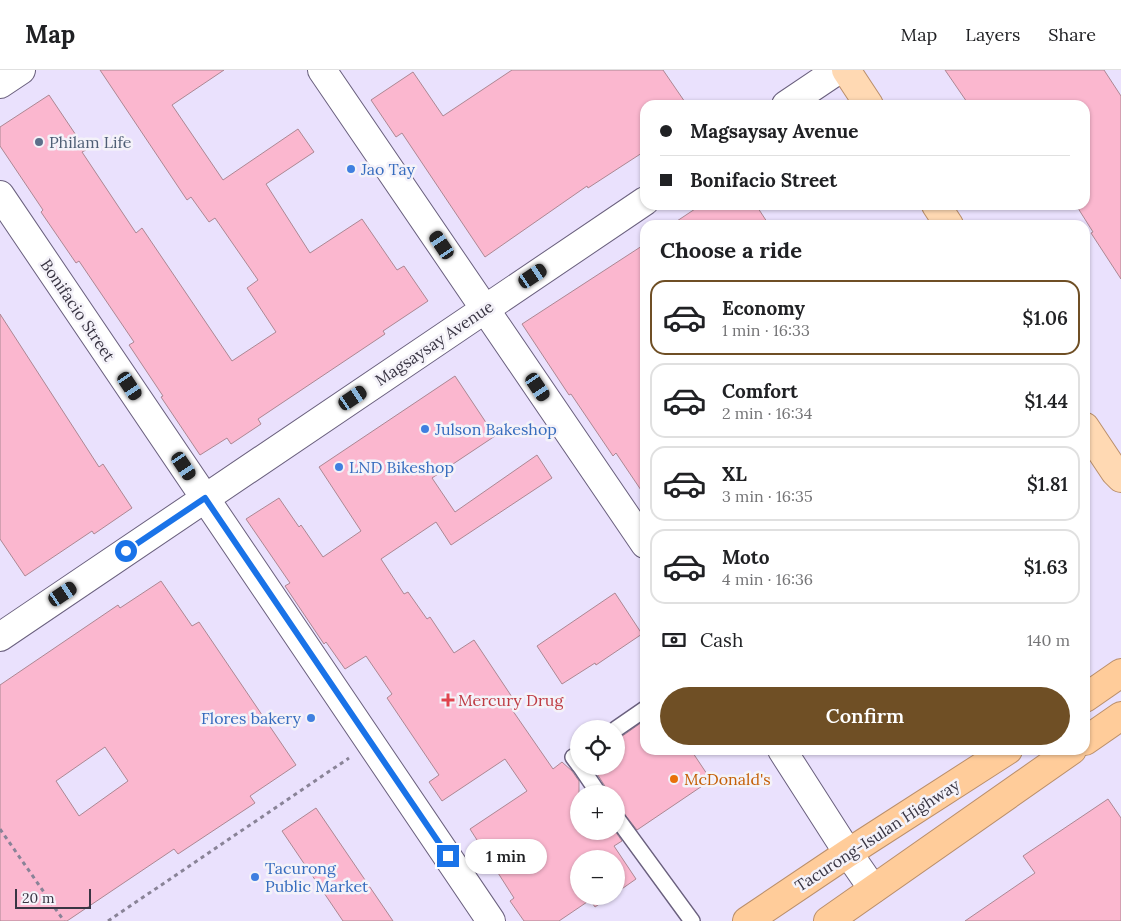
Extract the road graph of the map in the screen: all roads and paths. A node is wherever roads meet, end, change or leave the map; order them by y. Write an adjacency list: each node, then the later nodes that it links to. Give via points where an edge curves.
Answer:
1 (21, 70): 5 (street)
2 (322, 70): 10 (street)
3 (838, 70): 6 (street)
4 (846, 70): 7 (main road)
5 (0, 84)
6 (793, 100)
7 (866, 100)
8 (0, 195): 13 (street, Bonifacio Street)
9 (640, 204): 10 (street, Magsaysay Avenue)
10 (485, 309): 13 (street, Magsaysay Avenue); 14 (street)
11 (1090, 435): 12 (main road)
12 (1119, 480)
13 (205, 498): 15 (street, Magsaysay Avenue); 22 (street, Bonifacio Street)
14 (640, 537)
15 (0, 637)
16 (1121, 673): 17 (highway)
17 (1090, 695)
18 (640, 712): 20 (lane)
19 (1121, 716): 21 (highway)
20 (625, 723)
21 (1090, 738)
22 (371, 743): 31 (path); 32 (street, Bonifacio Street)
23 (785, 755): 28 (street)
24 (1000, 755): 28 (highway, Tacurong-Isulan Highway)
25 (1065, 755): 29 (highway)
26 (0, 829): 30 (path)
27 (625, 829): 33 (lane)
28 (848, 853): 29 (street); 34 (highway, Tacurong-Isulan Highway)
29 (873, 889): 35 (highway)
30 (64, 921)
31 (108, 921)
32 (492, 921)
33 (692, 921)
34 (747, 921)
35 (828, 921)

